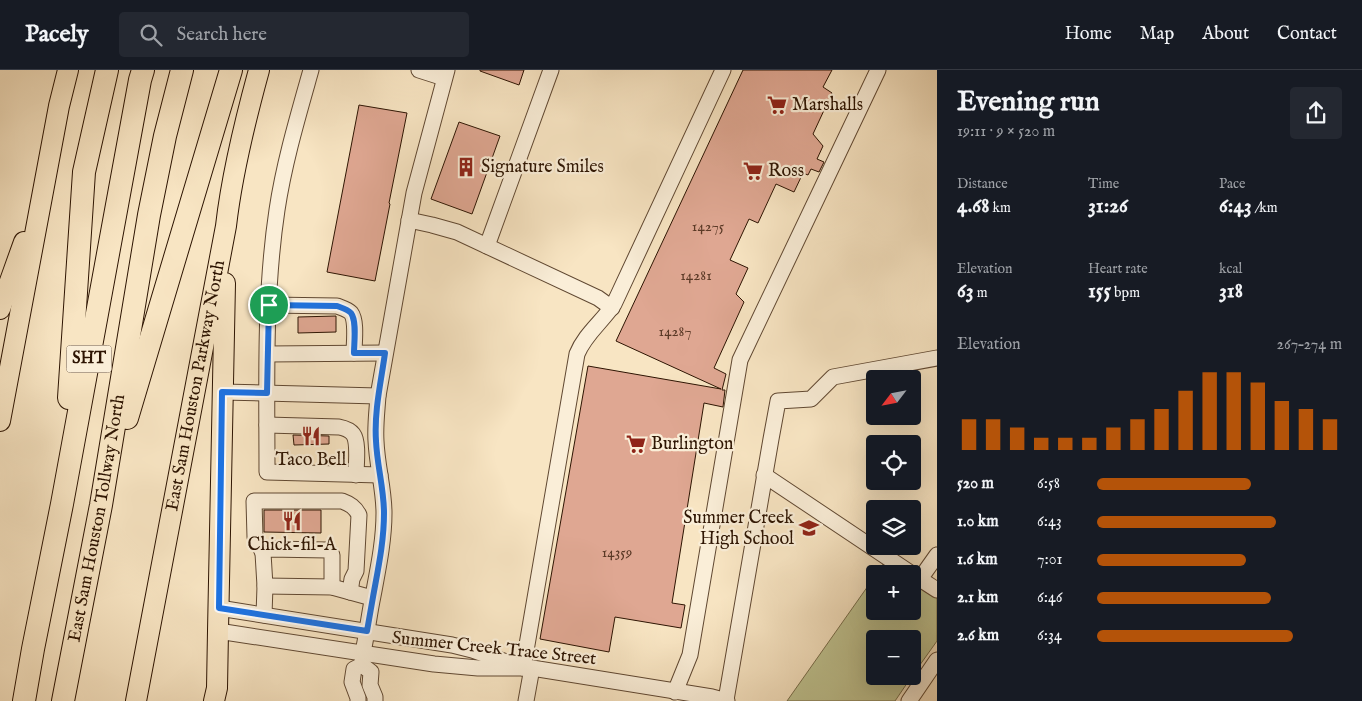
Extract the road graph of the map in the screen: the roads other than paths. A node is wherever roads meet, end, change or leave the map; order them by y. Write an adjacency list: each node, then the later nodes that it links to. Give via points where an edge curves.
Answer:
1 (68, 70): 13 (main road)
2 (108, 70): 32 (highway, via 84,172)
3 (143, 70): 32 (highway, East Sam Houston Tollway North / SHT)
4 (182, 70): 33 (highway, East Sam Houston Tollway North / SHT, via 164,136 149,215)
5 (231, 70): 33 (highway)
6 (259, 70): 15 (main road, East Sam Houston Parkway North, via 230,192)
7 (310, 70): 17 (street, via 277,210)
8 (419, 70): 12 (street)
9 (551, 70): 16 (street)
10 (723, 70): 18 (street)
11 (878, 70): 51 (street, via 740,360 690,656)
12 (446, 74): 14 (street)
13 (45, 183): 19 (main road); 27 (main road)
14 (409, 220): 16 (street, via 444,227); 21 (street)
15 (226, 226): 24 (main road); 54 (main road, East Sam Houston Parkway North)
16 (487, 246): 18 (street, via 598,298)
17 (269, 305): 20 (street, via 337,306 345,309 354,320); 22 (street)
18 (612, 308): 50 (street, via 585,339 577,354)
19 (0, 309)
20 (354, 353): 21 (street); 22 (street)
21 (385, 353): 26 (street)
22 (268, 354): 25 (street)
23 (937, 358): 30 (street, via 833,377 812,400 778,402)
24 (222, 392): 25 (street); 44 (main road)
25 (267, 393): 26 (street); 28 (street)
26 (378, 396): 31 (street, via 376,442)
27 (0, 421)
28 (267, 425): 29 (street, via 348,430 356,441); 29 (street, via 267,472)
29 (356, 474): 31 (street)
30 (764, 475): 36 (street); 59 (street)
31 (380, 476): 43 (street, via 383,531)
32 (62, 504): 52 (highway, East Sam Houston Tollway North / SHT)
33 (101, 505): 53 (highway, East Sam Houston Tollway North / SHT)
34 (264, 553): 39 (street); 40 (street, via 268,549 328,550 332,555); 42 (street, via 254,537 254,501 342,501 350,504 359,515 356,571)
35 (937, 555): 37 (street)
36 (899, 565)
37 (921, 570)
38 (921, 580): 41 (street)
39 (265, 586): 40 (street); 45 (street)
40 (332, 587): 42 (street)
41 (937, 590)
42 (350, 592): 43 (street)
43 (372, 598): 47 (street)
44 (219, 608): 45 (street); 46 (main road)
45 (264, 615): 47 (street)
46 (218, 631): 48 (street, Summer Creek Trace Street); 55 (main road)
47 (367, 631): 48 (street); 50 (street, via 452,645)
48 (363, 659): 50 (street, Summer Creek Trace Street, via 456,667); 56 (street, via 354,669 352,682); 57 (street, via 371,672 370,685)
49 (937, 660): 60 (street)
50 (527, 668): 51 (street, Summer Creek Trace Street); 58 (street)
51 (676, 692): 59 (street, Summer Creek Trace Street)
52 (24, 701)
53 (63, 701)
54 (136, 701)
55 (214, 701)
56 (358, 701)
57 (375, 701)
58 (526, 701)
59 (726, 701)
60 (909, 701)

